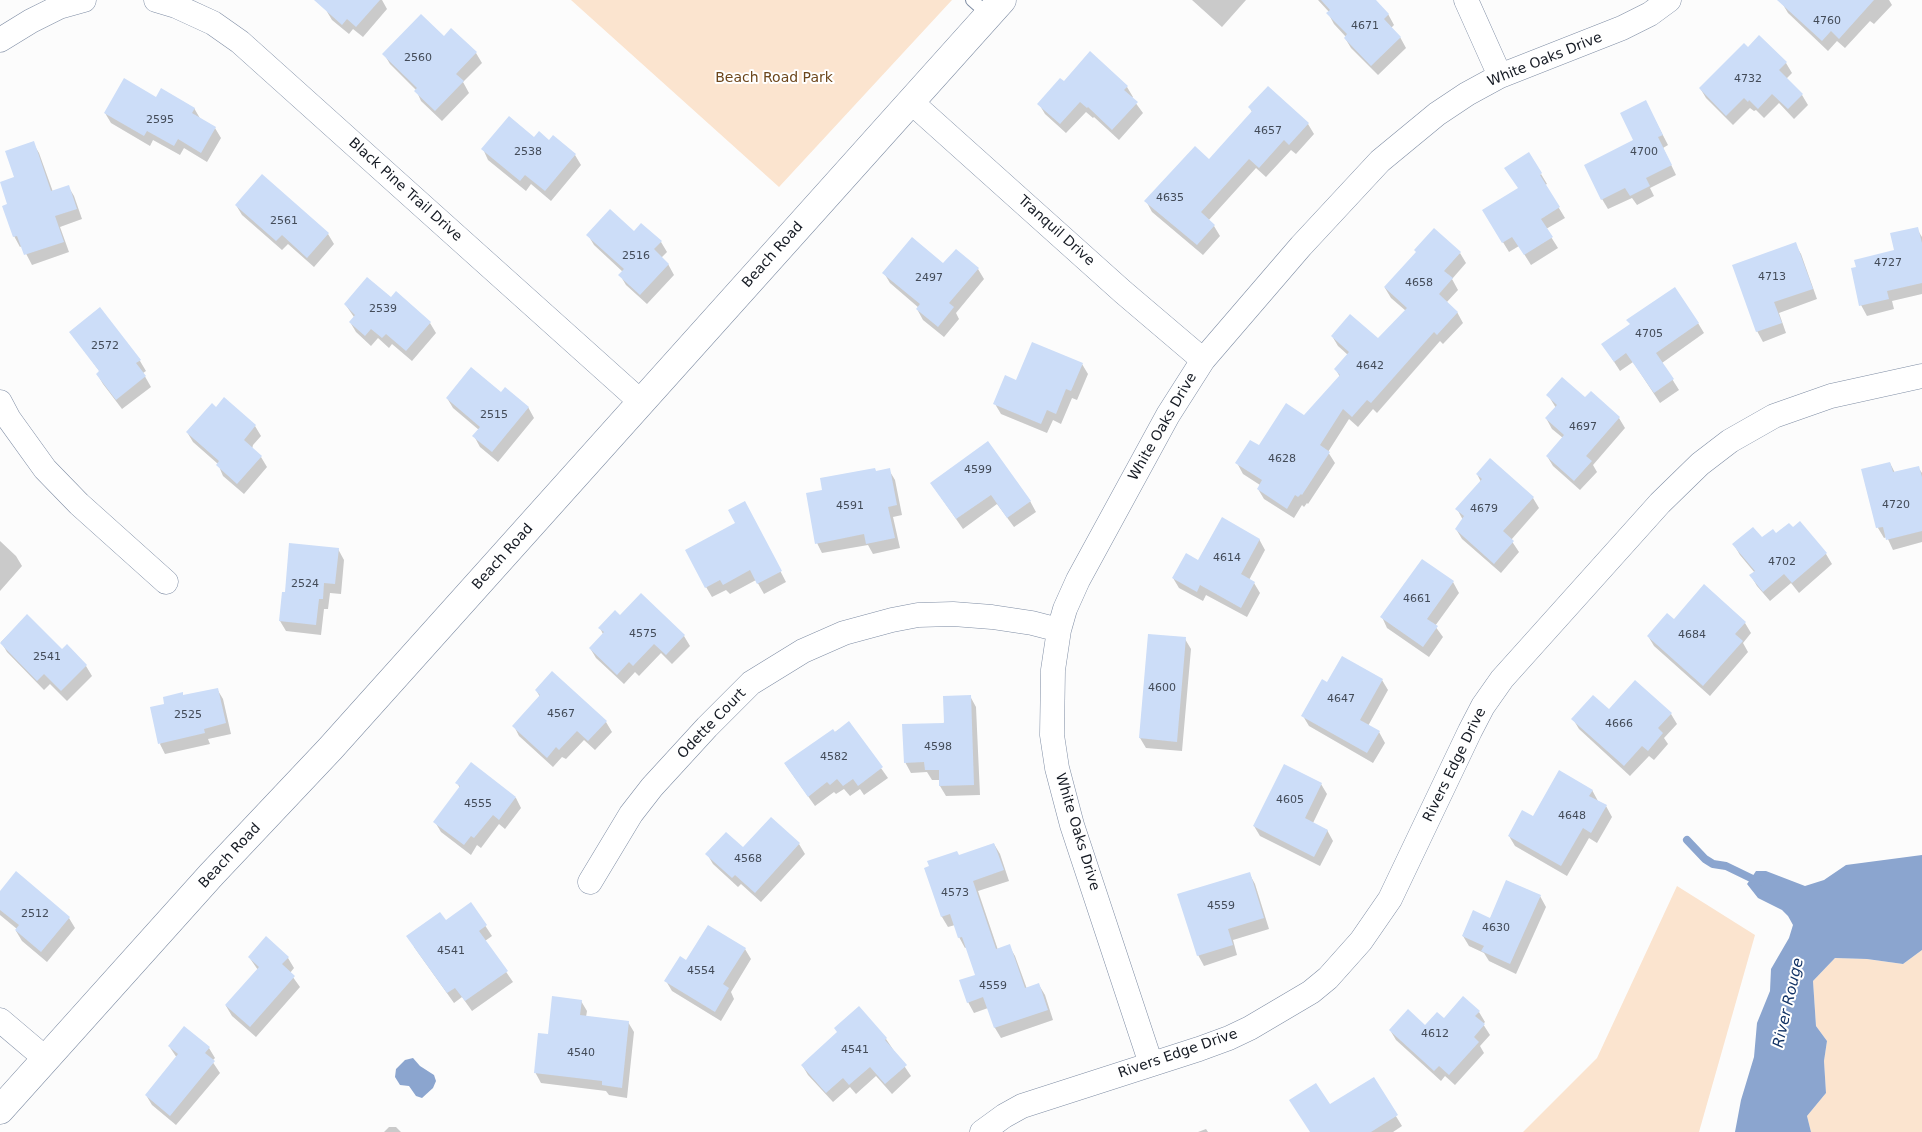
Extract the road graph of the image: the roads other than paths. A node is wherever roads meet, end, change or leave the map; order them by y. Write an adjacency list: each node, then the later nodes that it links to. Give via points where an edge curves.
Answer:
1 (84, 0): 6 (street, via 59,7)
2 (1466, 0): 7 (street)
3 (1669, 0): 7 (street, White Oaks Drive, via 1622,28)
4 (170, 2): 12 (street, Black Pine Trail Drive, via 214,23 240,42)
5 (988, 5): 8 (street, Beach Road)
6 (0, 40)
7 (1500, 76): 9 (street, White Oaks Drive, via 1436,114 1380,161)
8 (910, 101): 9 (street, Tranquil Drive); 12 (street, Beach Road)
9 (1203, 360): 14 (street, White Oaks Drive, via 1168,414 1098,542 1075,587)
10 (1922, 376): 18 (street, Rivers Edge Drive, via 1831,396 1774,416 1700,464 1660,503 1502,678 1470,731 1390,899 1362,940 1328,978 1300,1000 1250,1028)
11 (0, 402): 13 (street, via 45,469)
12 (641, 402): 17 (street, Beach Road)
13 (166, 582)
14 (1059, 630): 15 (street, Odette Court, via 992,617 918,615 844,633 803,651 752,683 707,727 631,814); 18 (street, White Oaks Drive, via 1052,702 1057,768 1072,825)
15 (590, 882)
16 (0, 1020): 17 (street)
17 (46, 1059): 19 (street, Beach Road)
18 (1151, 1064): 20 (street, Rivers Edge Drive, via 1022,1106)
19 (0, 1110)
20 (982, 1132)

